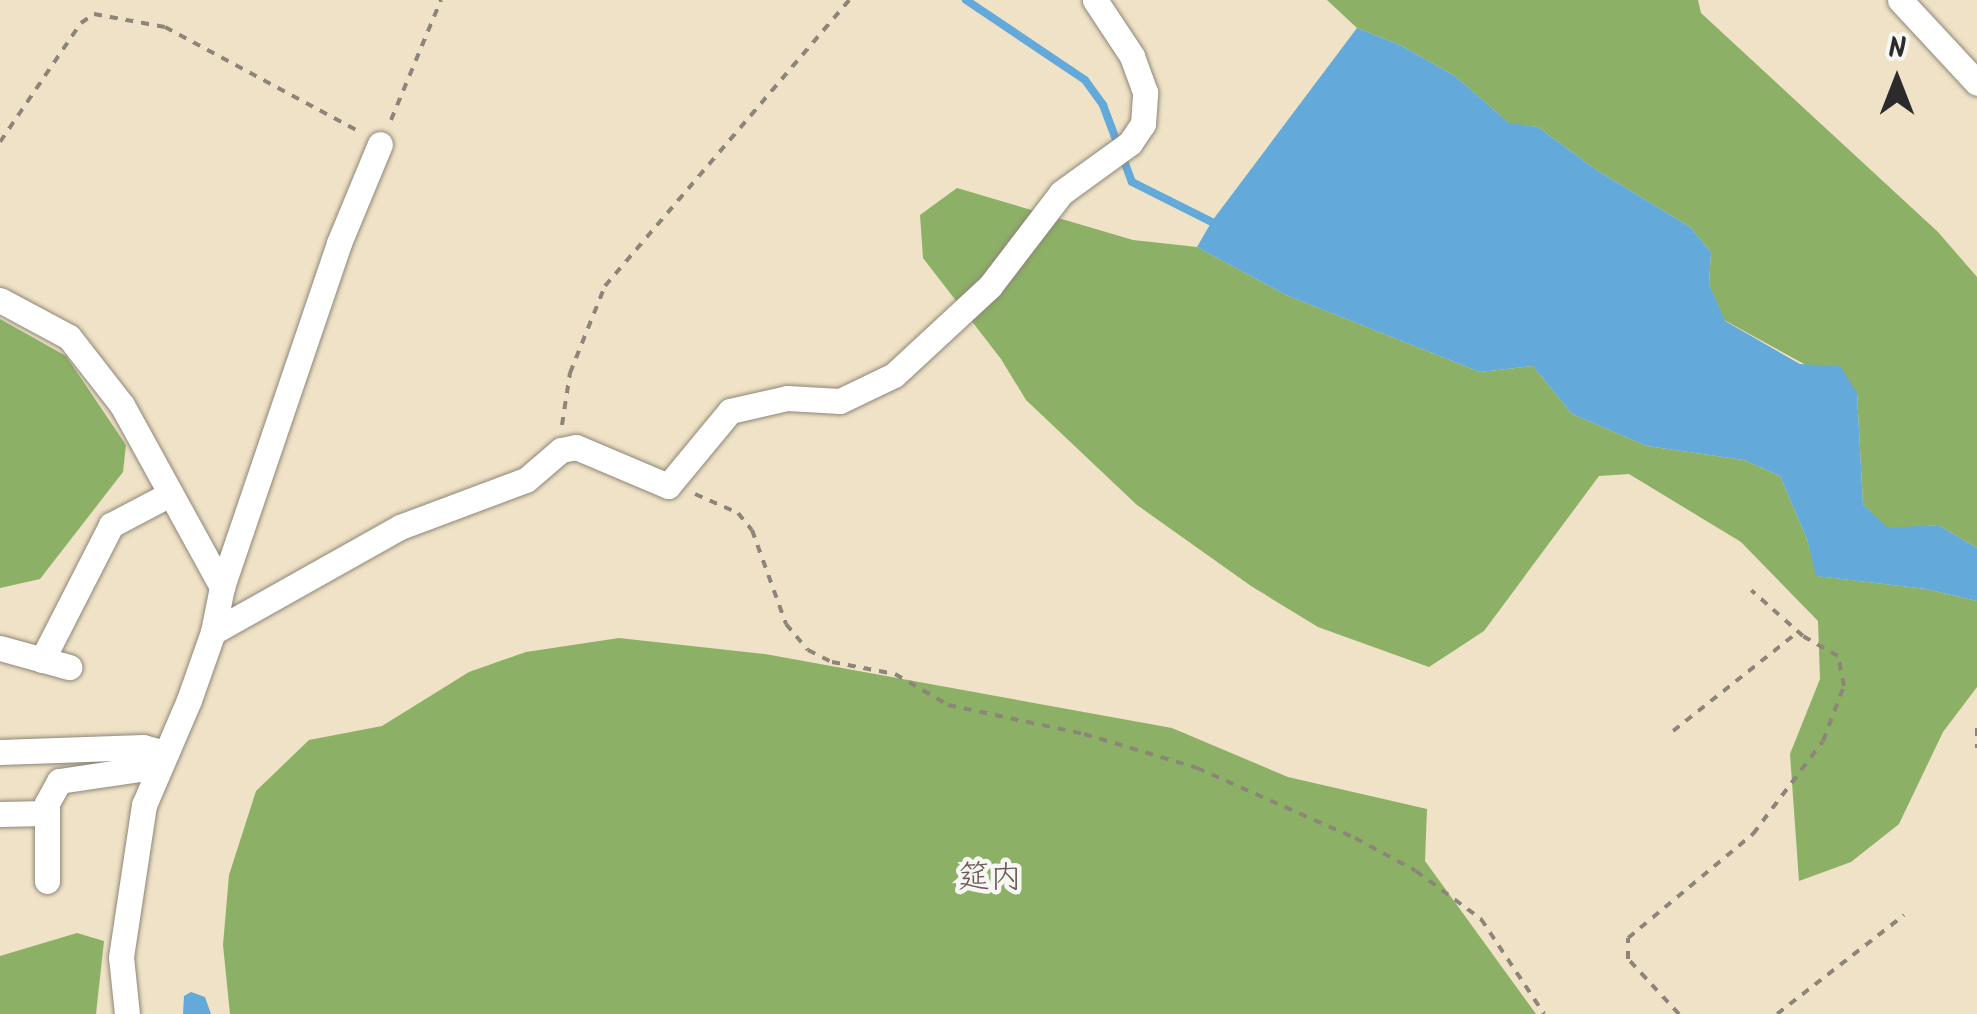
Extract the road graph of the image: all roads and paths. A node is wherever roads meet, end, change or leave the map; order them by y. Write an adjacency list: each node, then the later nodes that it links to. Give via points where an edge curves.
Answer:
1 (440, 0): 7 (path)
2 (849, 0): 9 (path, via 606,286 570,373)
3 (1095, 0): 10 (street, via 1132,56 1145,92 1143,124 1130,143 1060,193 990,286 894,375 840,401 787,398 730,411)
4 (1900, 0): 5 (street)
5 (1977, 83)
6 (0, 142): 7 (path, via 80,23 94,14 165,27)
7 (380, 144): 12 (street, via 339,243)
8 (0, 300): 11 (street, via 68,337 122,405)
9 (561, 450): 10 (street, via 576,447); 14 (street, via 526,480 400,527)
10 (668, 486): 29 (path, via 738,512 752,530 786,624 808,650 832,662 895,674 948,705 1084,734 1197,768 1355,838 1481,919)
11 (170, 494): 12 (street); 17 (street, via 111,524)
12 (222, 587): 14 (street)
13 (1751, 590): 15 (path)
14 (213, 632): 23 (street)
15 (1798, 632): 20 (path); 30 (path, via 1838,656 1844,668 1823,741 1753,834 1625,947 1628,960)
16 (0, 648): 17 (street)
17 (42, 660): 18 (street)
18 (69, 667)
19 (1977, 728): 21 (path)
20 (1673, 732)
21 (1977, 748)
22 (0, 752): 23 (street, via 143,747)
23 (162, 759): 24 (street, via 67,776 50,790); 28 (street, via 132,859 121,958)
24 (47, 812): 25 (street); 26 (street)
25 (0, 814)
26 (47, 881)
27 (1904, 915): 31 (path)
28 (127, 1014)
29 (1544, 1014)
30 (1679, 1014)
31 (1777, 1014)

